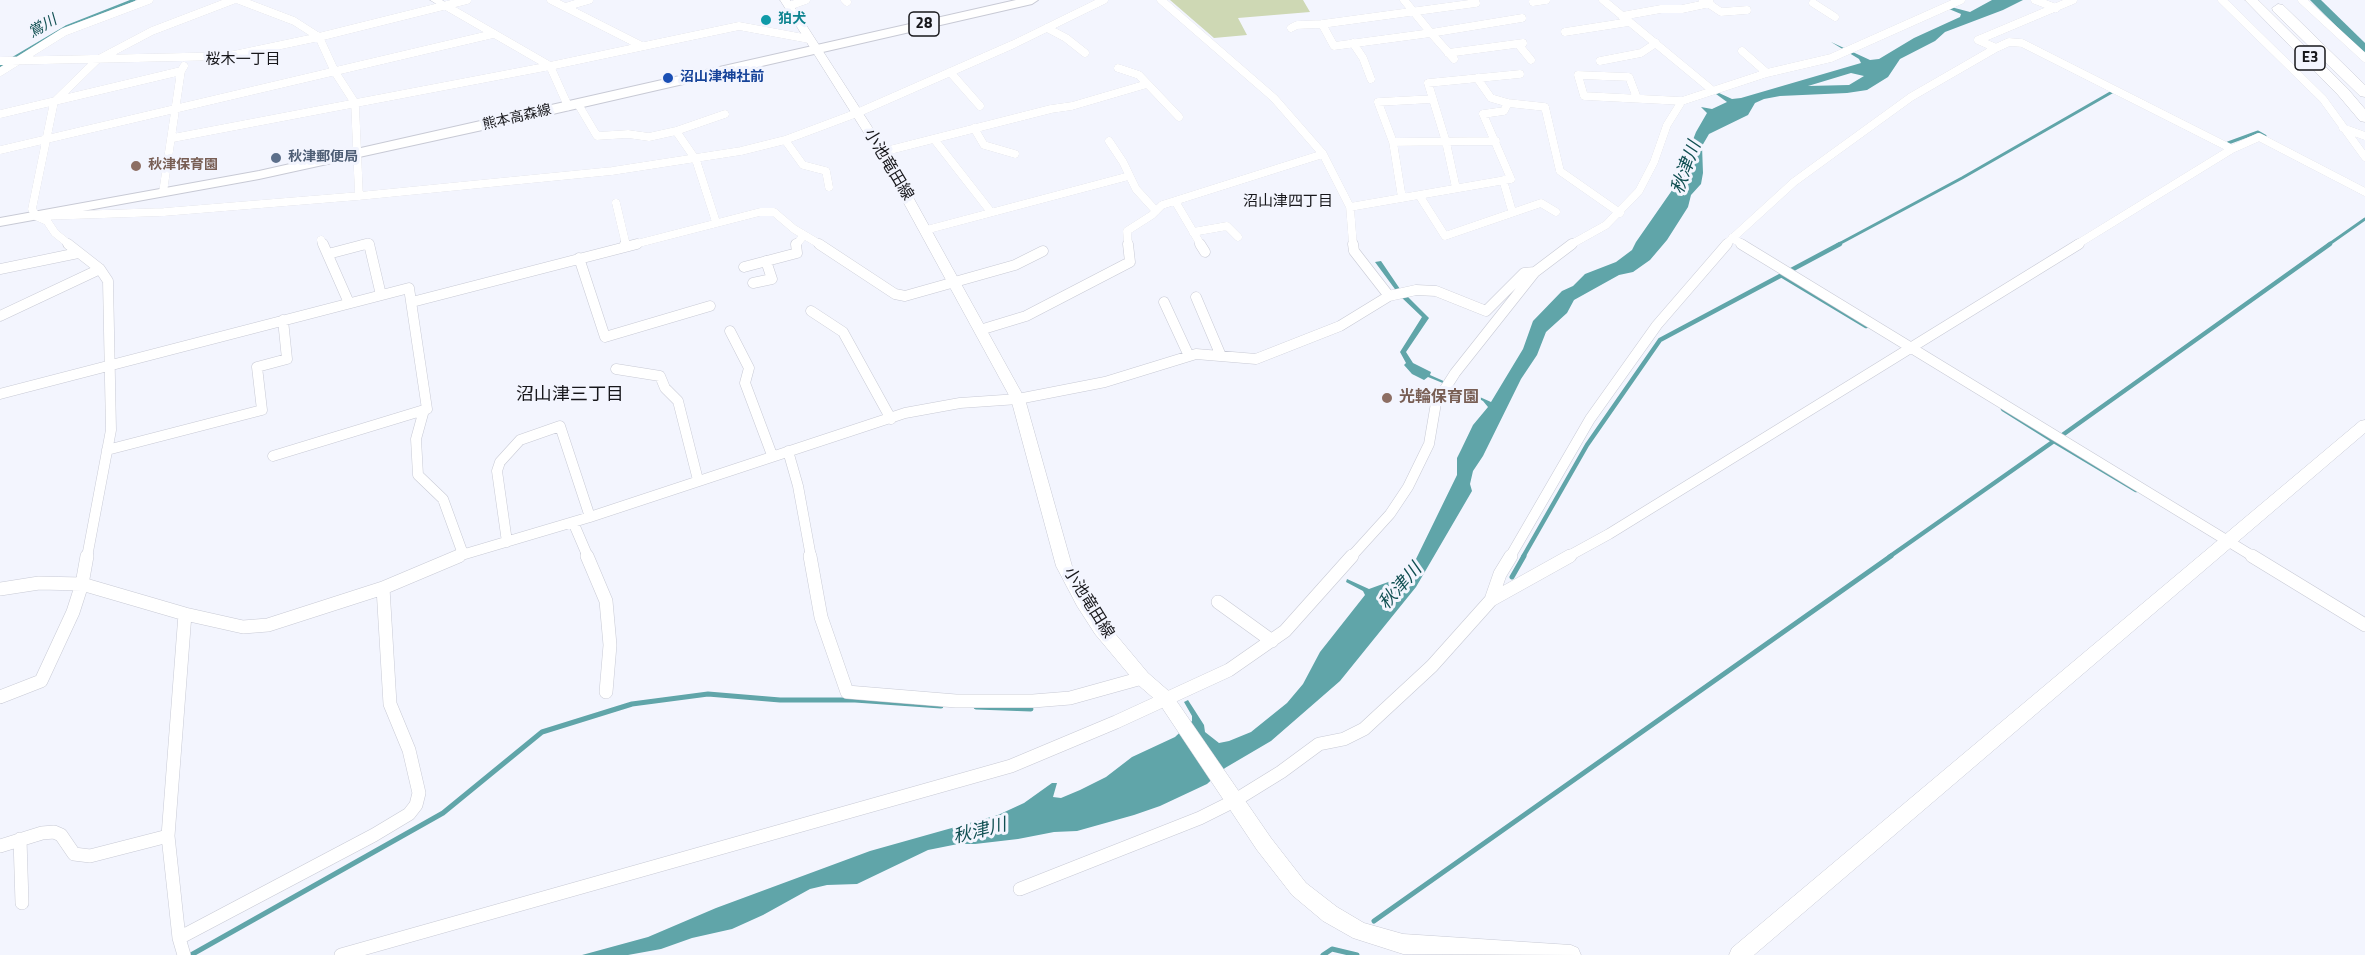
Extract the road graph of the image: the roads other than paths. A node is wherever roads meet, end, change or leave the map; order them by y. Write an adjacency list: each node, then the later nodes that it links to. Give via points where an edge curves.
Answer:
1 (149, 0): 56 (street, via 64,32)
2 (233, 0): 53 (street, via 166,25)
3 (239, 0): 43 (street, via 294,21)
4 (435, 0): 28 (main road)
5 (467, 0): 28 (street)
6 (551, 0): 29 (street)
7 (590, 0): 29 (street)
8 (806, 0): 26 (street)
9 (1032, 0): 44 (main road, 熊本高森線 / 28)
10 (1104, 0): 38 (street)
11 (1161, 0): 102 (street, via 1274,98)
12 (1404, 0): 32 (street)
13 (1546, 0): 23 (street)
14 (1603, 0): 33 (street)
15 (1826, 0): 25 (street)
16 (1961, 0): 64 (street, via 1831,58)
17 (2035, 0): 30 (street)
18 (2073, 0): 30 (street)
19 (2222, 0): 86 (street, via 2322,99)
20 (2251, 0): 84 (highway, E3)
21 (2270, 0): 70 (highway, E3)
22 (2302, 0): 52 (street)
23 (1533, 2)
24 (1706, 2): 31 (street, via 1720,12); 33 (street)
25 (1811, 2): 34 (street)
26 (787, 3): 44 (main road, 小池竜田線)
27 (1476, 3): 32 (street)
28 (446, 6): 42 (street); 43 (street)
29 (565, 7): 47 (street)
30 (2053, 7): 48 (street, via 1978,40)
31 (1747, 10)
32 (1413, 11): 37 (street); 41 (street)
33 (1622, 16): 36 (street)
34 (1835, 17)
35 (1522, 18): 41 (street)
36 (1629, 21): 40 (street); 45 (street)
37 (1322, 24): 39 (street); 46 (street, via 1334,46)
38 (1047, 28): 50 (street); 63 (street)
39 (1291, 28)
40 (1565, 32)
41 (1431, 33): 46 (street); 54 (street, via 1451,56 1520,44)
42 (493, 34): 58 (street); 62 (street)
43 (319, 37): 51 (street, via 248,54); 62 (street)
44 (813, 43): 47 (street, via 739,26); 77 (main road, 熊本高森線 / 28); 82 (main road, 小池竜田線)
45 (1656, 43): 57 (street, via 1641,53); 69 (street)
46 (1353, 44): 67 (street)
47 (642, 46): 58 (street)
48 (1996, 48): 97 (street, via 2009,42 2022,43); 129 (street, via 1875,122 1794,182)
49 (1742, 51): 64 (street)
50 (1085, 53)
51 (189, 58): 53 (street); 60 (street)
52 (2365, 58)
53 (97, 60): 56 (street); 74 (street)
54 (1531, 60)
55 (0, 61): 56 (street)
56 (17, 61): 61 (street)
57 (1600, 61)
58 (550, 66): 75 (street); 77 (street)
59 (1118, 68): 68 (street, via 1139,75)
60 (181, 70): 74 (street); 79 (street)
61 (0, 72)
62 (334, 72): 75 (street); 79 (street)
63 (950, 72): 78 (street); 82 (street)
64 (1767, 73): 69 (street)
65 (1520, 74): 66 (street)
66 (1477, 78): 72 (street, via 1428,83); 76 (street, via 1491,98)
67 (1371, 79)
68 (1147, 84): 83 (street); 85 (street)
69 (1712, 90): 73 (street)
70 (2365, 93)
71 (1637, 98): 71 (street, via 1584,96 1578,75 1629,77); 73 (street)
72 (1433, 99): 95 (street, via 1378,102); 96 (street)
73 (1682, 101): 121 (street, via 1667,125 1639,191)
74 (54, 102): 80 (street); 91 (street)
75 (355, 103): 89 (street); 100 (street)
76 (1508, 103): 94 (street, via 1504,111 1483,114); 121 (street, via 1545,107 1560,171)
77 (573, 105): 87 (street, via 597,136 649,137); 100 (main road, 熊本高森線 / 28)
78 (980, 106)
79 (177, 110): 89 (street); 91 (street)
80 (0, 114)
81 (725, 114): 87 (street)
82 (857, 114): 92 (street); 99 (main road, 小池竜田線)
83 (1179, 117)
84 (2365, 118)
85 (974, 128): 90 (street); 101 (street, via 984,145)
86 (2342, 128): 88 (street); 103 (street)
87 (676, 131): 104 (street)
88 (2365, 136)
89 (173, 138): 109 (street)
90 (934, 139): 99 (street); 119 (street)
91 (45, 140): 98 (street); 122 (street, via 32,209)
92 (785, 140): 104 (street); 107 (street, via 803,165 826,171)
93 (1109, 141): 105 (street)
94 (1496, 141): 96 (street); 106 (street, via 1511,179)
95 (1393, 142): 96 (street); 113 (street)
96 (1446, 142): 108 (street)
97 (2232, 149): 110 (street, via 2259,137); 156 (street)
98 (0, 150)
99 (882, 152): 125 (main road, 小池竜田線)
100 (358, 153): 109 (main road, 熊本高森線 / 28); 112 (street)
101 (1015, 154)
102 (1323, 154): 114 (street); 116 (street)
103 (2365, 157)
104 (696, 160): 112 (street); 124 (street)
105 (1129, 176): 117 (street); 119 (street)
106 (1503, 180): 108 (street); 118 (street)
107 (829, 187)
108 (1456, 188): 111 (street)
109 (163, 192): 122 (main road, 熊本高森線 / 28)
110 (2365, 192)
111 (1419, 195): 113 (street); 118 (street, via 1444,236)
112 (360, 196): 122 (street, via 164,212)
113 (1402, 198): 116 (street)
114 (1175, 201): 117 (street); 126 (street)
115 (616, 203): 131 (street)
116 (1350, 207): 146 (street, via 1354,251)
117 (1155, 211): 154 (street, via 1127,231 1130,262 1026,316)
118 (1512, 211): 120 (street, via 1541,203)
119 (991, 212): 125 (street)
120 (1556, 212)
121 (1620, 213): 141 (street)
122 (36, 216): 123 (main road, 熊本高森線 / 28); 134 (street, via 47,221)
123 (0, 222)
124 (716, 222): 127 (street, via 774,212); 131 (street)
125 (926, 230): 143 (main road, 小池竜田線)
126 (1193, 232): 128 (street, via 1227,226); 133 (street)
127 (804, 235): 137 (street, via 796,243 797,253); 143 (street, via 895,294 905,296)
128 (1238, 237)
129 (1732, 238): 156 (street); 179 (street, via 1657,325 1590,419 1500,574)
130 (321, 240): 135 (street)
131 (626, 246): 136 (street)
132 (1043, 251): 143 (street, via 1015,265)
133 (1205, 252)
134 (78, 253): 139 (street); 140 (street)
135 (328, 254): 144 (street, via 369,243); 149 (street)
136 (579, 258): 147 (street); 150 (street, via 605,337)
137 (766, 261): 138 (street); 142 (street, via 772,279)
138 (744, 267)
139 (0, 269)
140 (100, 269): 152 (street); 159 (street, via 109,291)
141 (1535, 273): 146 (street, via 1524,273 1486,311 1436,291 1416,290); 183 (street, via 1455,373 1436,403 1428,444 1408,488 1390,514)
142 (753, 283)
143 (956, 283): 154 (main road, 小池竜田線)
144 (381, 295): 147 (street, via 409,288); 149 (street)
145 (1196, 297): 158 (street)
146 (1389, 297): 158 (street, via 1340,326 1256,359)
147 (412, 302): 163 (street, via 427,409)
148 (1164, 302): 157 (street)
149 (349, 303): 153 (street)
150 (710, 306)
151 (811, 311): 164 (street, via 843,332)
152 (0, 316)
153 (283, 320): 159 (street); 166 (street, via 287,359 257,367 261,410)
154 (980, 330): 162 (main road, 小池竜田線)
155 (730, 331): 168 (street, via 749,368 745,383)
156 (1910, 348): 174 (street); 179 (street, via 1619,528)
157 (1189, 356): 158 (street); 162 (street, via 1105,382)
158 (1221, 356)
159 (109, 366): 161 (street); 166 (street, via 111,430)
160 (616, 369): 170 (street, via 660,376 678,401)
161 (0, 394)
162 (1018, 399): 164 (street, via 960,403); 184 (main road, 小池竜田線, via 1065,566 1101,629)
163 (424, 410): 169 (street); 175 (street, via 416,439 418,475 443,499)
164 (891, 419): 167 (street)
165 (2365, 425): 174 (main road)
166 (107, 450): 176 (street)
167 (788, 451): 168 (street); 184 (street, via 802,506 821,617 847,692 956,701 1033,701 1070,698)
168 (772, 455): 170 (street)
169 (273, 456)
170 (698, 480): 171 (street)
171 (590, 517): 172 (street); 173 (street, via 560,426 520,440 500,462 497,471)
172 (573, 522): 173 (street); 185 (street, via 606,601 610,645)
173 (507, 542): 175 (street)
174 (2224, 544): 182 (street); 197 (main road)
175 (463, 554): 177 (street)
176 (82, 584): 178 (street, via 39,583); 181 (street); 186 (street, via 41,681)
177 (383, 588): 181 (street, via 268,625 243,627); 194 (street, via 390,704 409,750 419,793 416,805 409,814)
178 (0, 589)
179 (1491, 600): 188 (street, via 1432,666 1364,729 1344,739 1319,744 1281,772)
180 (1218, 602): 183 (street)
181 (185, 614): 189 (street)
182 (2365, 625)
183 (1272, 641): 187 (street, via 1229,670)
184 (1142, 678): 187 (main road, 小池竜田線)
185 (606, 692)
186 (0, 697)
187 (1165, 698): 188 (main road, 小池竜田線); 195 (street, via 1011,765)
188 (1230, 795): 192 (street, via 1200,818); 196 (main road, 小池竜田線, via 1299,889 1330,914 1360,931 1403,944)
189 (168, 836): 190 (street, via 90,856 74,854 54,832); 194 (street)
190 (20, 839): 191 (street); 193 (street)
191 (0, 846)
192 (1020, 889)
193 (22, 903)
194 (181, 946)
195 (341, 955)
196 (1571, 955)
197 (1739, 955)

